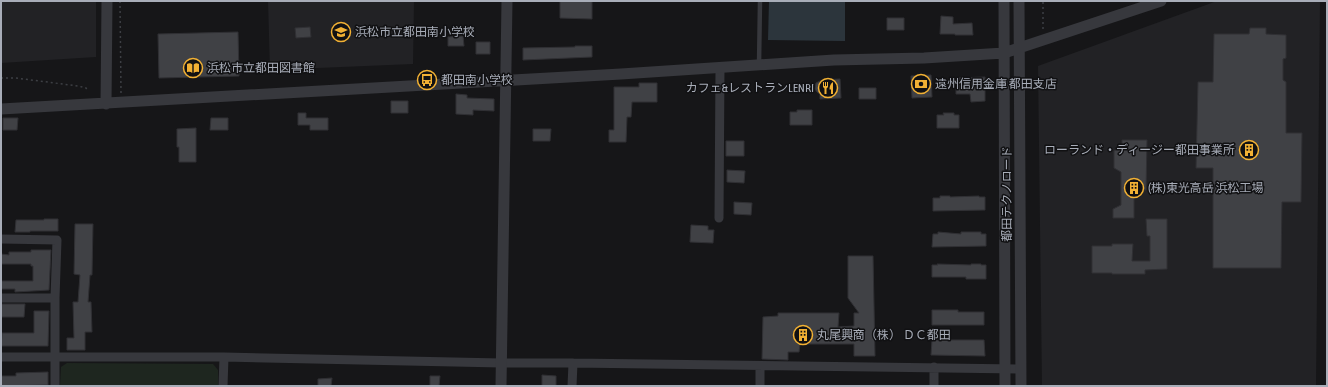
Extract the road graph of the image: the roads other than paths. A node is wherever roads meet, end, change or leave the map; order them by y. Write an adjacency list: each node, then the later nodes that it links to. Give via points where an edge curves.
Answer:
1 (107, 1): 12 (street)
2 (507, 1): 11 (street)
3 (760, 1): 9 (lane)
4 (1004, 1): 8 (street, 都田テクノロード)
5 (1019, 1): 7 (street, 都田テクノロード)
6 (1161, 1): 7 (street)
7 (1019, 48): 8 (street); 26 (street, 都田テクノロード)
8 (1004, 53): 9 (street); 25 (street, 都田テクノロード)
9 (759, 65): 10 (street)
10 (720, 67): 11 (street); 14 (street)
11 (506, 80): 12 (street); 21 (street)
12 (106, 104): 13 (street)
13 (1, 109)
14 (719, 218)
15 (1, 239): 17 (street, via 57,240)
16 (1, 298): 17 (street)
17 (55, 298): 20 (street)
18 (1, 357): 20 (street)
19 (224, 357): 20 (street); 21 (street); 28 (street)
20 (55, 358): 27 (street)
21 (501, 363): 22 (street); 29 (street)
22 (572, 363): 23 (street); 30 (street)
23 (760, 366): 24 (street); 31 (street)
24 (934, 367): 25 (street); 32 (street)
25 (1005, 368): 26 (street); 33 (street, 都田テクノロード)
26 (1021, 369): 34 (street, 都田テクノロード)
27 (55, 386)
28 (223, 386)
29 (501, 386)
30 (572, 386)
31 (760, 386)
32 (934, 386)
33 (1005, 386)
34 (1021, 386)

